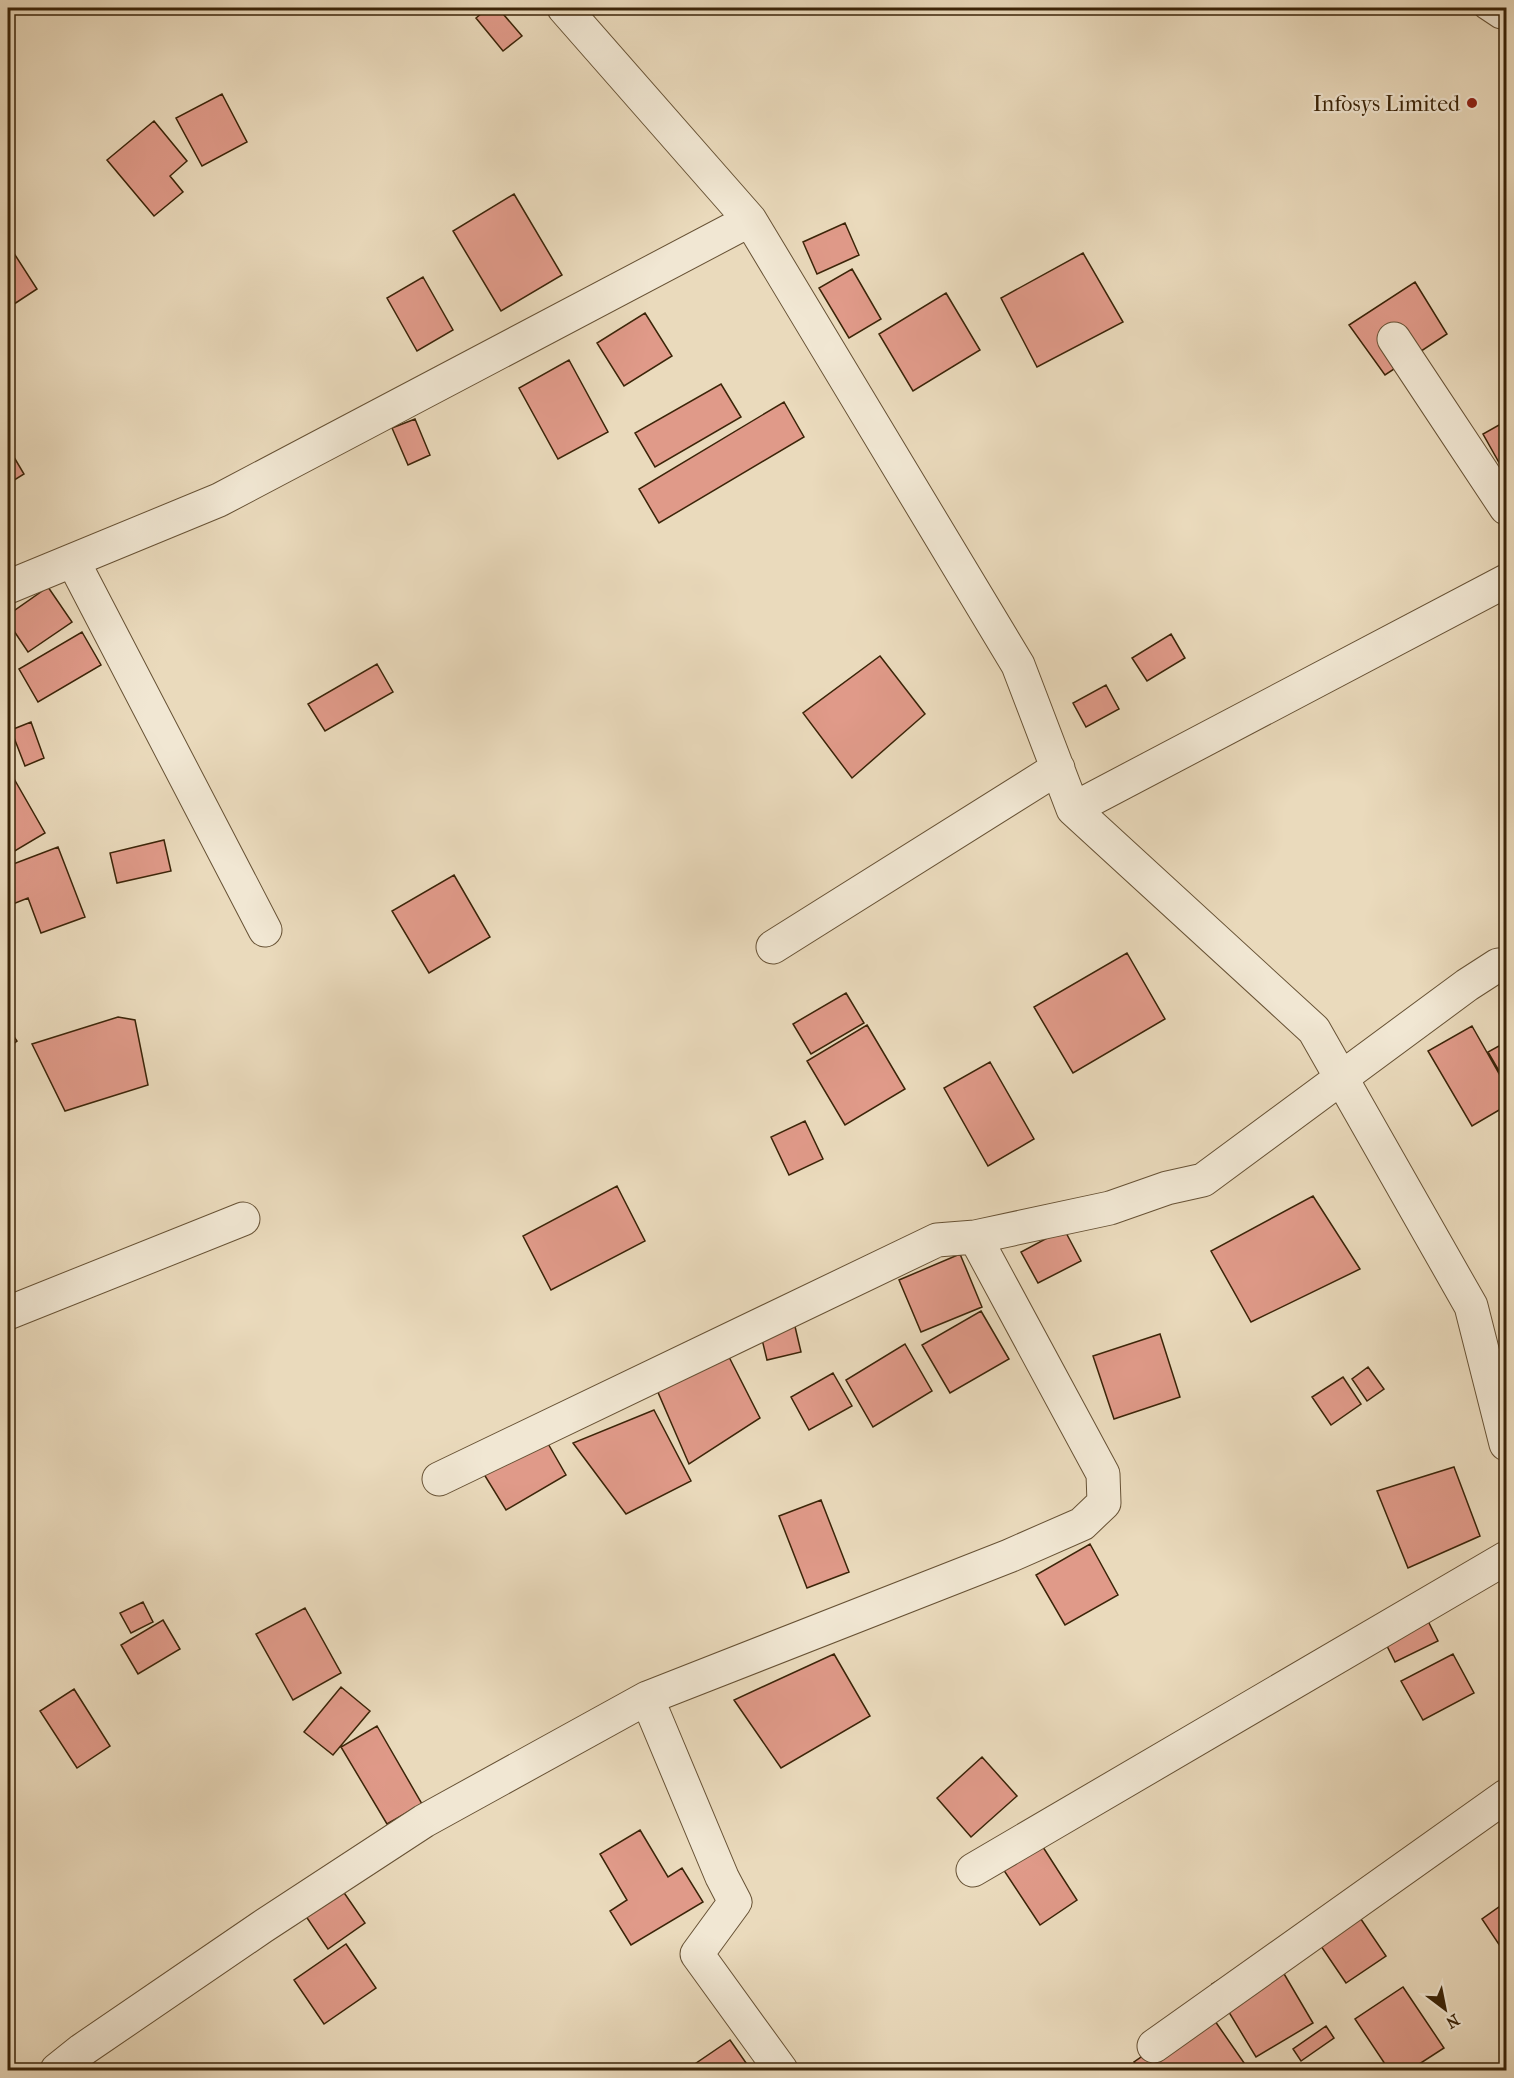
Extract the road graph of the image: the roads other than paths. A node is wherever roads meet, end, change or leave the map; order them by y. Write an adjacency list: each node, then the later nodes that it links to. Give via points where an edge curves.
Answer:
1 (564, 8): 4 (street)
2 (1484, 8): 3 (lane)
3 (1506, 20)
4 (750, 220): 7 (street, via 219,500); 10 (street, via 1018,665)
5 (1394, 339): 6 (street)
6 (1506, 508)
7 (73, 561): 9 (street); 12 (street)
8 (1506, 581): 11 (street)
9 (8, 587)
10 (1058, 768): 11 (street); 13 (street)
11 (1073, 809): 15 (street, via 1314,1030)
12 (265, 930)
13 (773, 947)
14 (1506, 964): 15 (street, via 1467,985)
15 (1341, 1079): 17 (street, via 1203,1180 1110,1208); 19 (street, via 1472,1306)
16 (243, 1219): 18 (street)
17 (975, 1237): 20 (street, via 937,1240); 22 (street, via 1103,1474 1104,1503 1082,1524 1009,1556)
18 (8, 1313)
19 (1506, 1444)
20 (439, 1479)
21 (1506, 1558): 24 (street)
22 (647, 1698): 26 (street, via 424,1821); 27 (street, via 735,1902 697,1954)
23 (1506, 1796): 25 (street)
24 (973, 1870)
25 (1154, 2046)
26 (57, 2070)
27 (781, 2070)

